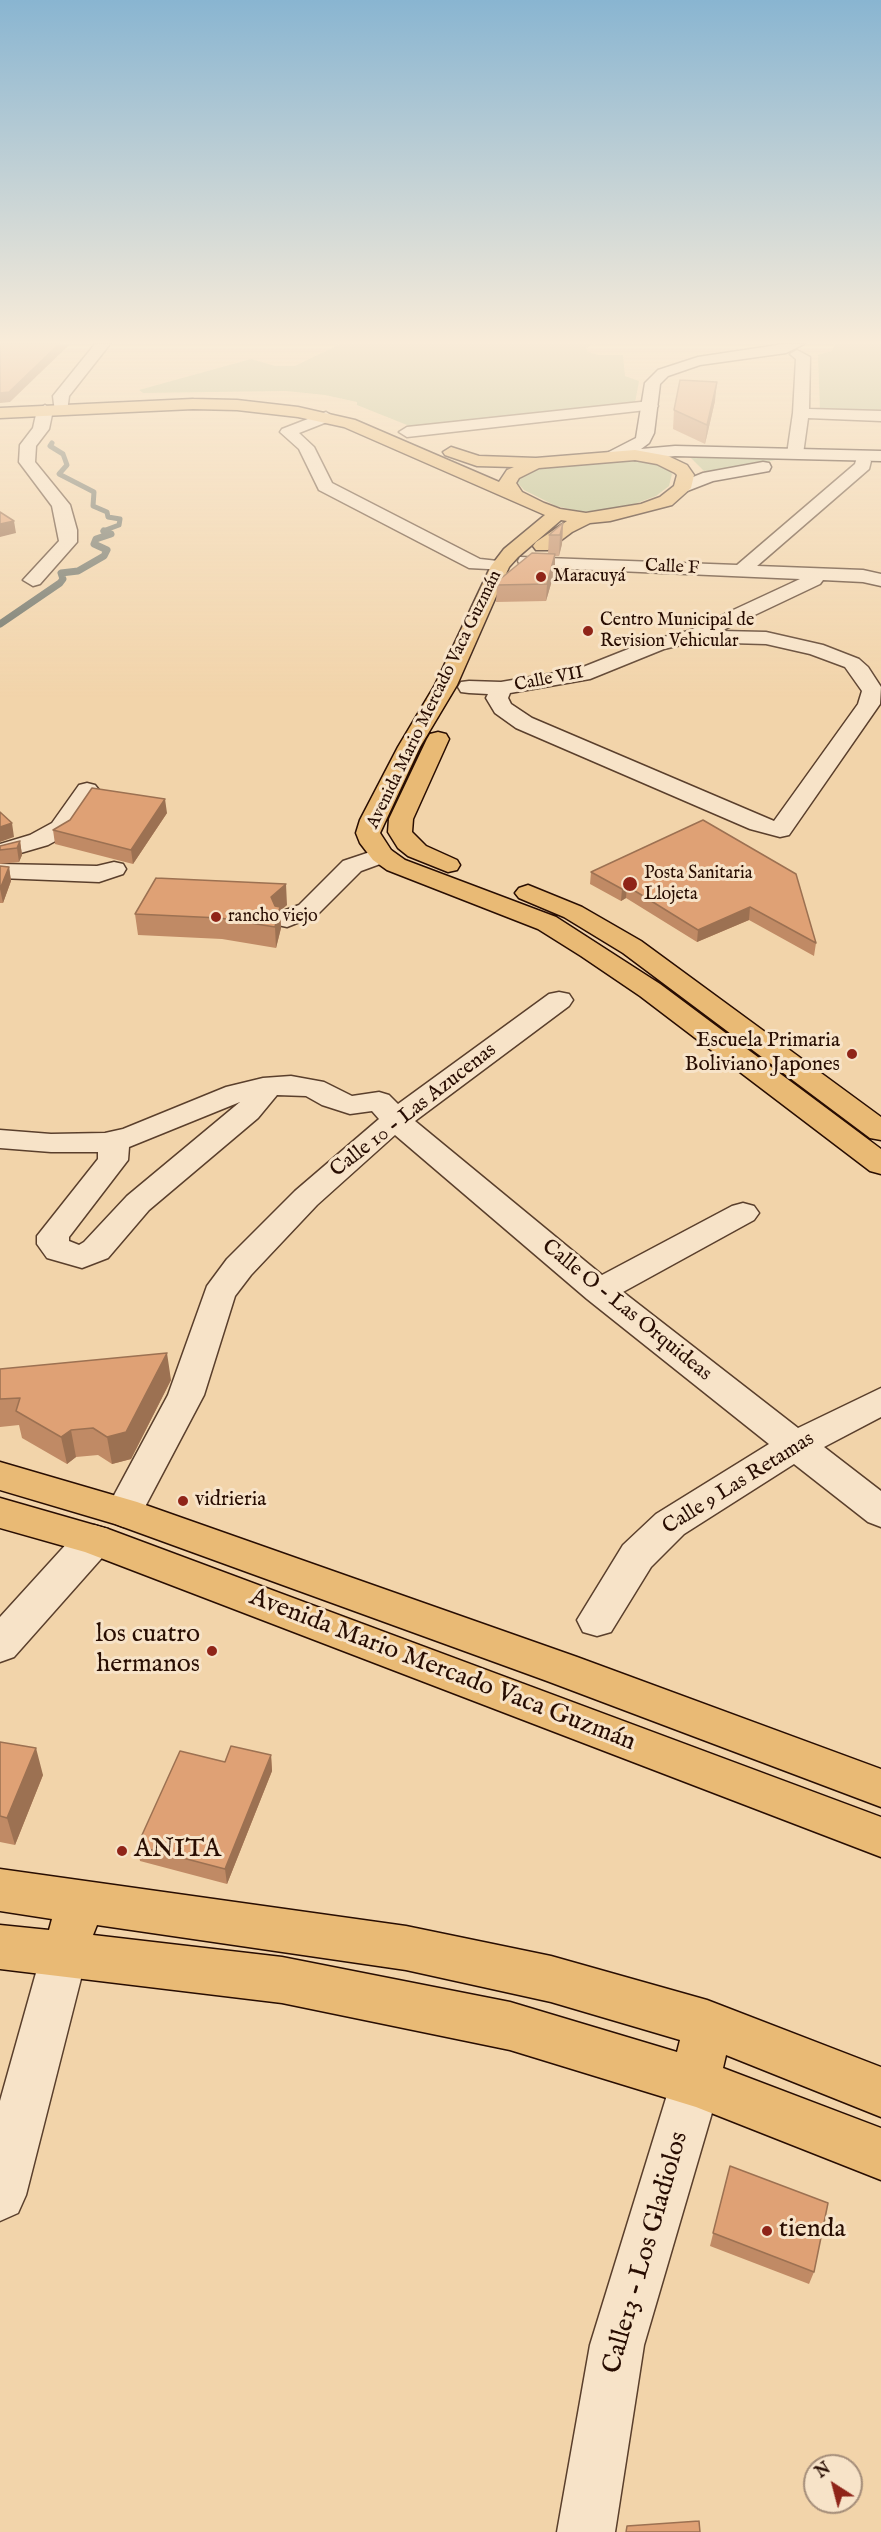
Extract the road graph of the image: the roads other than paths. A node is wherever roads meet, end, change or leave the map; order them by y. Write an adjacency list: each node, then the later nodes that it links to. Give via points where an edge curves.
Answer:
1 (27, 462): 20 (street, via 61,505 68,530 68,542)
2 (313, 462): 17 (street, via 325,486 476,564)
3 (436, 462): 13 (main road, Avenida Mario Mercado Vaca Guzmán)
4 (511, 462): 10 (main road)
5 (545, 462): 10 (main road)
6 (667, 462): 11 (main road)
7 (679, 462): 11 (street)
8 (787, 462): 12 (street, via 709,477)
9 (869, 462): 18 (street, via 745,566)
10 (536, 463): 13 (main road, via 508,478)
11 (681, 469): 12 (main road, via 686,475)
12 (682, 488): 15 (main road, Avenida Mario Mercado Vaca Guzmán, via 666,501 646,508)
13 (516, 496): 14 (main road, Avenida Mario Mercado Vaca Guzmán)
14 (557, 514): 15 (main road, Avenida Mario Mercado Vaca Guzmán); 17 (main road, Avenida Mario Mercado Vaca Guzmán)
15 (586, 518): 16 (main road, Avenida Mario Mercado Vaca Guzmán, via 553,537)
16 (527, 561): 17 (main road); 18 (street, Calle F); 22 (main road, Avenida Mario Mercado Vaca Guzmán)
17 (500, 566): 24 (main road, Avenida Mario Mercado Vaca Guzmán)
18 (745, 571): 19 (street, Calle F)
19 (817, 574): 21 (street, Calle F); 23 (street, via 813,580)
20 (33, 580)
21 (881, 580)
22 (518, 582)
23 (694, 636): 25 (street, Calle VII, via 658,644 570,679); 26 (street, via 766,638 837,656 861,671 873,691)
24 (465, 679): 25 (street, Calle VII); 29 (main road, Avenida Mario Mercado Vaca Guzmán, via 409,747 372,820 368,833); 32 (main road, Avenida Mario Mercado Vaca Guzmán, via 401,819 400,832 417,851)
25 (501, 688): 26 (street, via 497,698 503,708 524,723 758,825 780,830)
26 (875, 704)
27 (87, 789): 28 (street, via 61,828 39,840)
28 (0, 852)
29 (382, 855): 32 (main road, Avenida Mario Mercado Vaca Guzmán, via 423,876); 33 (street, via 352,866 308,910)
30 (114, 868): 31 (street, via 99,874)
31 (0, 871)
32 (478, 886): 35 (main road, Avenida Mario Mercado Vaca Guzmán, via 582,917 633,947); 36 (main road, Avenida Mario Mercado Vaca Guzmán, via 546,923)
33 (286, 919)
34 (559, 1000): 38 (street, Calle 10 - Las Azucenas)
35 (708, 1002): 36 (main road); 39 (main road, Avenida Mario Mercado Vaca Guzmán)
36 (681, 1013): 42 (main road, Avenida Mario Mercado Vaca Guzmán)
37 (263, 1087): 38 (street, via 314,1088 350,1105); 41 (street, via 236,1093 139,1134); 41 (street, via 262,1096 247,1112 138,1203 96,1250 78,1257 59,1250 53,1244 53,1236 113,1160)
38 (388, 1111): 44 (street, Calle O - Las Orquideas); 48 (street, Calle 10 - Las Azucenas, via 384,1129 298,1206 239,1267 219,1294 186,1395)
39 (881, 1131)
40 (0, 1139): 41 (street, via 71,1143)
41 (114, 1140)
42 (881, 1164)
43 (743, 1213): 44 (street)
44 (599, 1291): 46 (street, Calle O - Las Orquideas)
45 (881, 1401): 46 (street, Calle 9 Las Retamas)
46 (794, 1446): 49 (street, Calle O - Las Orquideas); 52 (street, Calle 9 Las Retamas, via 669,1524 637,1556)
47 (0, 1476): 48 (main road, Avenida Mario Mercado Vaca Guzmán)
48 (124, 1512): 51 (main road); 54 (main road, Avenida Mario Mercado Vaca Guzmán)
49 (881, 1512)
50 (0, 1513): 51 (main road, Avenida Mario Mercado Vaca Guzmán)
51 (94, 1540): 53 (street); 55 (main road, Avenida Mario Mercado Vaca Guzmán)
52 (597, 1620)
53 (0, 1645)
54 (881, 1788)
55 (881, 1837)
56 (0, 1890): 57 (main road)
57 (81, 1900): 59 (main road); 60 (main road, via 406,1948 551,1979)
58 (0, 1947): 59 (main road)
59 (64, 1955): 61 (main road, via 293,1982 510,2026); 64 (street)
60 (707, 2024): 61 (main road); 62 (main road)
61 (696, 2082): 63 (main road); 65 (street, Calle13 - Los Gladiolos, via 617,2345)
62 (881, 2092)
63 (881, 2154)
64 (0, 2195)
65 (586, 2532)

